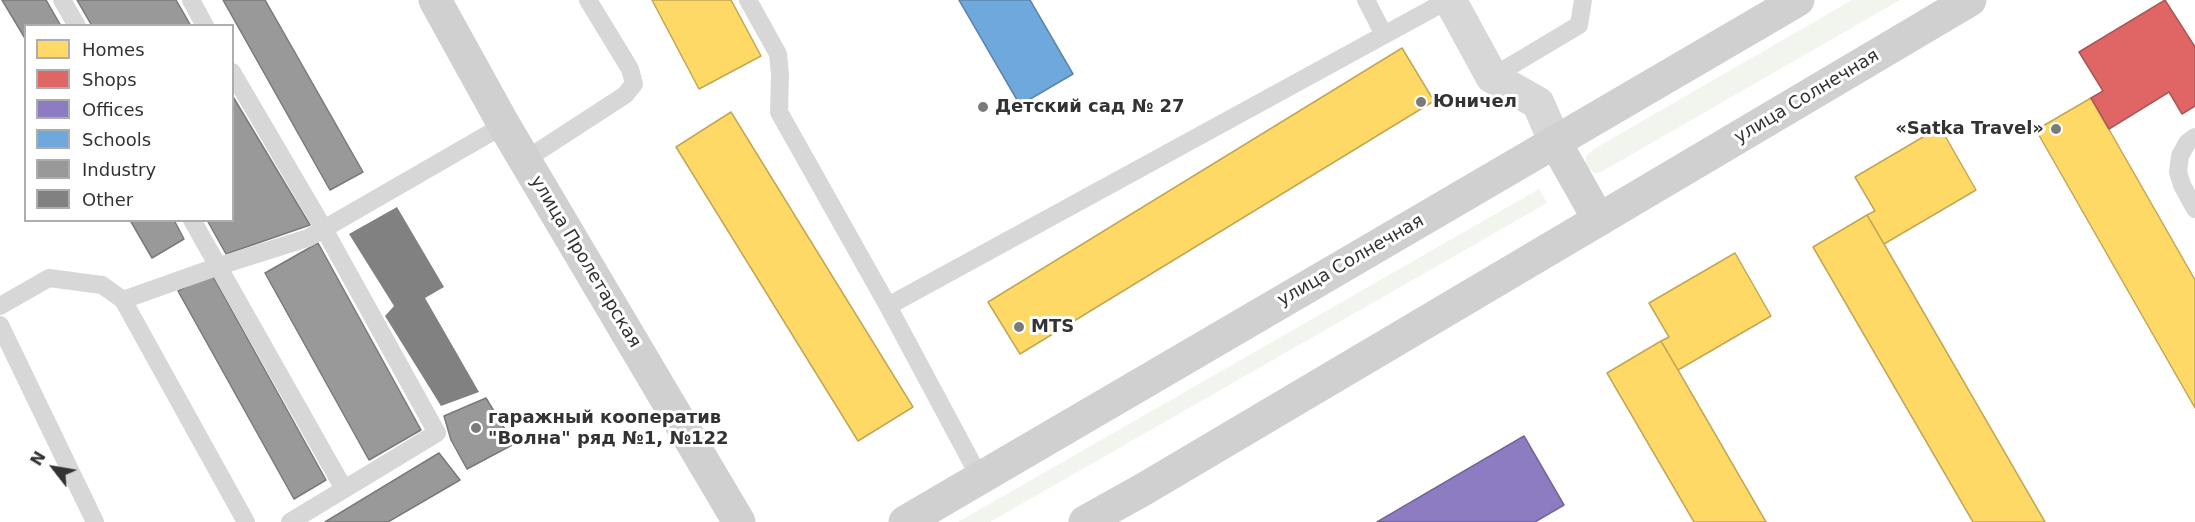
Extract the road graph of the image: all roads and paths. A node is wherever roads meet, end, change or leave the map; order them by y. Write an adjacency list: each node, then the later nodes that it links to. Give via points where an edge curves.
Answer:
1 (62, 0): 11 (lane)
2 (190, 0): 12 (lane)
3 (435, 0): 16 (main road, улица Пролетарская)
4 (588, 0): 19 (lane, via 630,69 634,84 625,95)
5 (748, 0): 27 (lane, via 778,54 779,112)
6 (1366, 0): 13 (lane)
7 (1449, 0): 13 (lane); 15 (street)
8 (1583, 0): 15 (lane, via 1579,25)
9 (1798, 0): 18 (main road, улица Солнечная)
10 (1970, 0): 21 (main road, улица Солнечная)
11 (76, 24)
12 (205, 24)
13 (1384, 34): 27 (lane)
14 (234, 75): 23 (lane)
15 (1492, 76): 18 (street, via 1538,103)
16 (504, 125): 19 (main road, улица Пролетарская); 23 (lane)
17 (2195, 137): 20 (lane, via 2187,142 2180,156 2178,172)
18 (1555, 142): 21 (main road); 29 (main road, улица Солнечная)
19 (525, 160): 34 (main road, улица Пролетарская)
20 (2195, 209)
21 (1599, 220): 36 (main road, улица Солнечная)
22 (193, 222): 24 (lane)
23 (324, 229): 24 (lane, via 308,238); 30 (lane, via 437,434)
24 (219, 266): 25 (lane); 30 (lane)
25 (123, 300): 26 (lane, via 102,285 49,278); 32 (lane)
26 (0, 306)
27 (888, 306): 29 (lane)
28 (0, 325): 31 (lane)
29 (980, 478): 35 (main road, улица Солнечная)
30 (344, 489): 33 (lane)
31 (95, 522)
32 (246, 522)
33 (290, 522)
34 (740, 522)
35 (905, 522)
36 (1085, 522)

